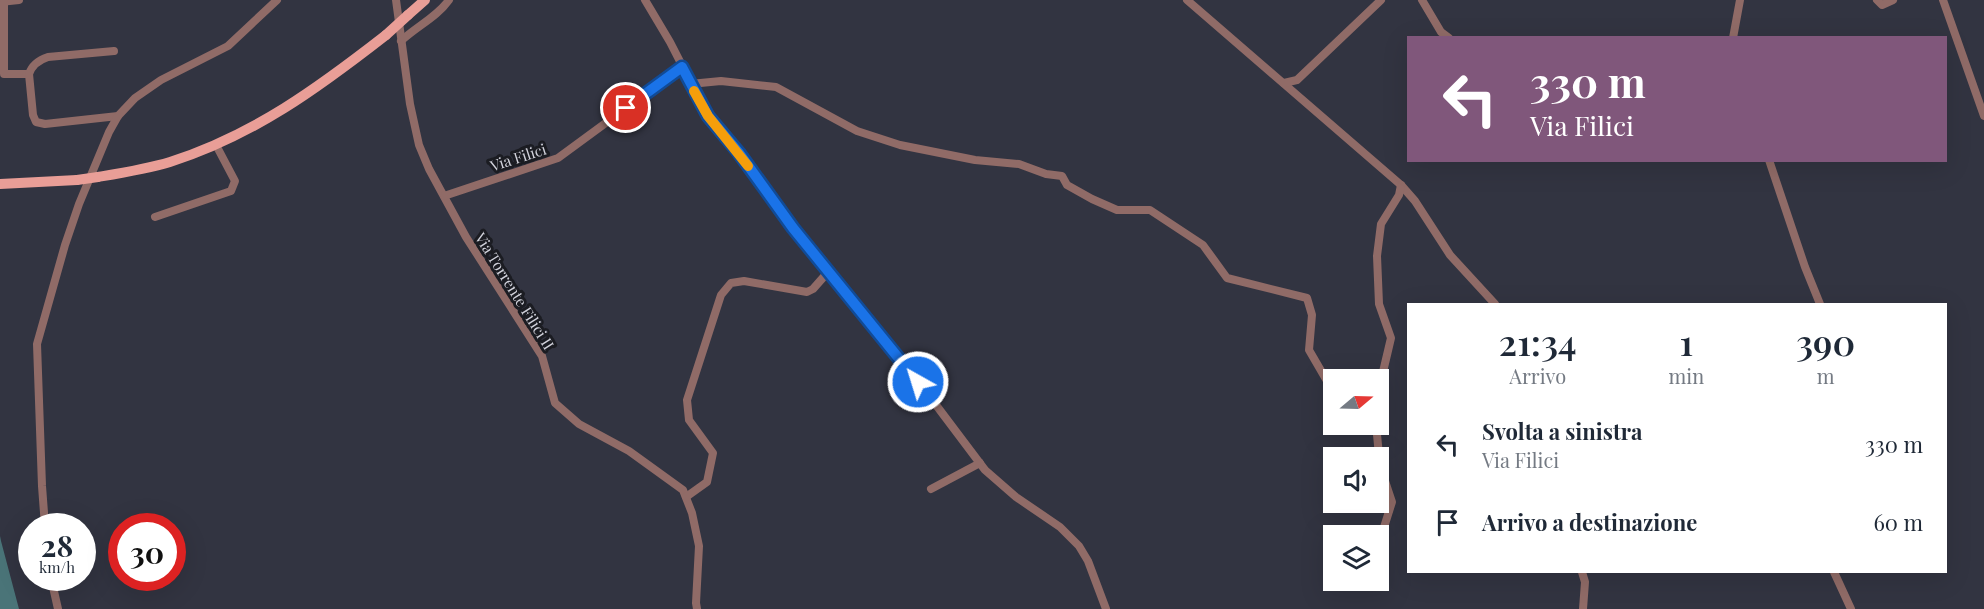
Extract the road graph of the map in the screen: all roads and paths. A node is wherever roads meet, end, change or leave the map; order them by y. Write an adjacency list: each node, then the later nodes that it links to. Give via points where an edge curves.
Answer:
1 (20, 0): 14 (street)
2 (277, 0): 23 (street, via 228,46 161,80)
3 (396, 0): 17 (street, Via Torrente Filici II)
4 (425, 0): 25 (main road, bridge, via 332,77 287,108)
5 (449, 0): 17 (street, via 441,11)
6 (645, 0): 19 (street)
7 (1187, 0): 21 (street)
8 (1382, 0): 21 (street, via 1297,80)
9 (1422, 0): 15 (street)
10 (1740, 0): 16 (street)
11 (1877, 0): 12 (street, via 1882,5)
12 (1893, 0)
13 (1943, 0): 24 (street)
14 (2, 2): 20 (street, via 4,74)
15 (1446, 36)
16 (1733, 36)
17 (401, 41): 29 (street, Via Torrente Filici II, via 419,145)
18 (114, 51): 20 (street, via 48,57 31,68)
19 (682, 67): 22 (street); 29 (street, Via Filici, via 558,158)
20 (29, 74): 23 (street, via 36,122)
21 (1284, 83): 28 (street)
22 (690, 84): 31 (street, via 708,116); 35 (street, via 721,81 776,87 857,131 900,145 1019,164 1062,176 1067,185 1117,210 1150,210 1203,245 1227,278 1307,298 1312,315 1309,350)
23 (118, 116): 40 (street, via 79,204 37,344)
24 (1984, 116)
25 (216, 145): 27 (main road, bridge, via 146,169 77,180); 30 (street, via 235,181 231,191)
26 (1770, 162): 33 (street)
27 (0, 184)
28 (1401, 185): 32 (street, via 1450,255); 34 (street, via 1381,224 1377,256 1379,303 1391,338)
29 (444, 196): 39 (street, Via Torrente Filici II, via 542,356 555,403 579,424 638,457 683,490)
30 (155, 217)
31 (828, 272): 37 (street); 39 (street, via 807,292 744,281 731,283 721,295 687,400 689,420 713,453 707,482)
32 (1494, 303)
33 (1820, 303)
34 (1384, 369)
35 (1323, 374)
36 (1377, 435): 41 (street, via 1380,466 1392,502)
37 (980, 463): 38 (street); 47 (street, via 1079,546)
38 (931, 489)
39 (686, 497): 46 (street, Via Torrente Filici II, via 699,546)
40 (44, 513)
41 (1385, 525)
42 (1582, 573): 48 (street)
43 (1833, 573): 49 (street)
44 (54, 591): 45 (street)
45 (58, 609)
46 (697, 609)
47 (1106, 609)
48 (1583, 609)
49 (1851, 609)

